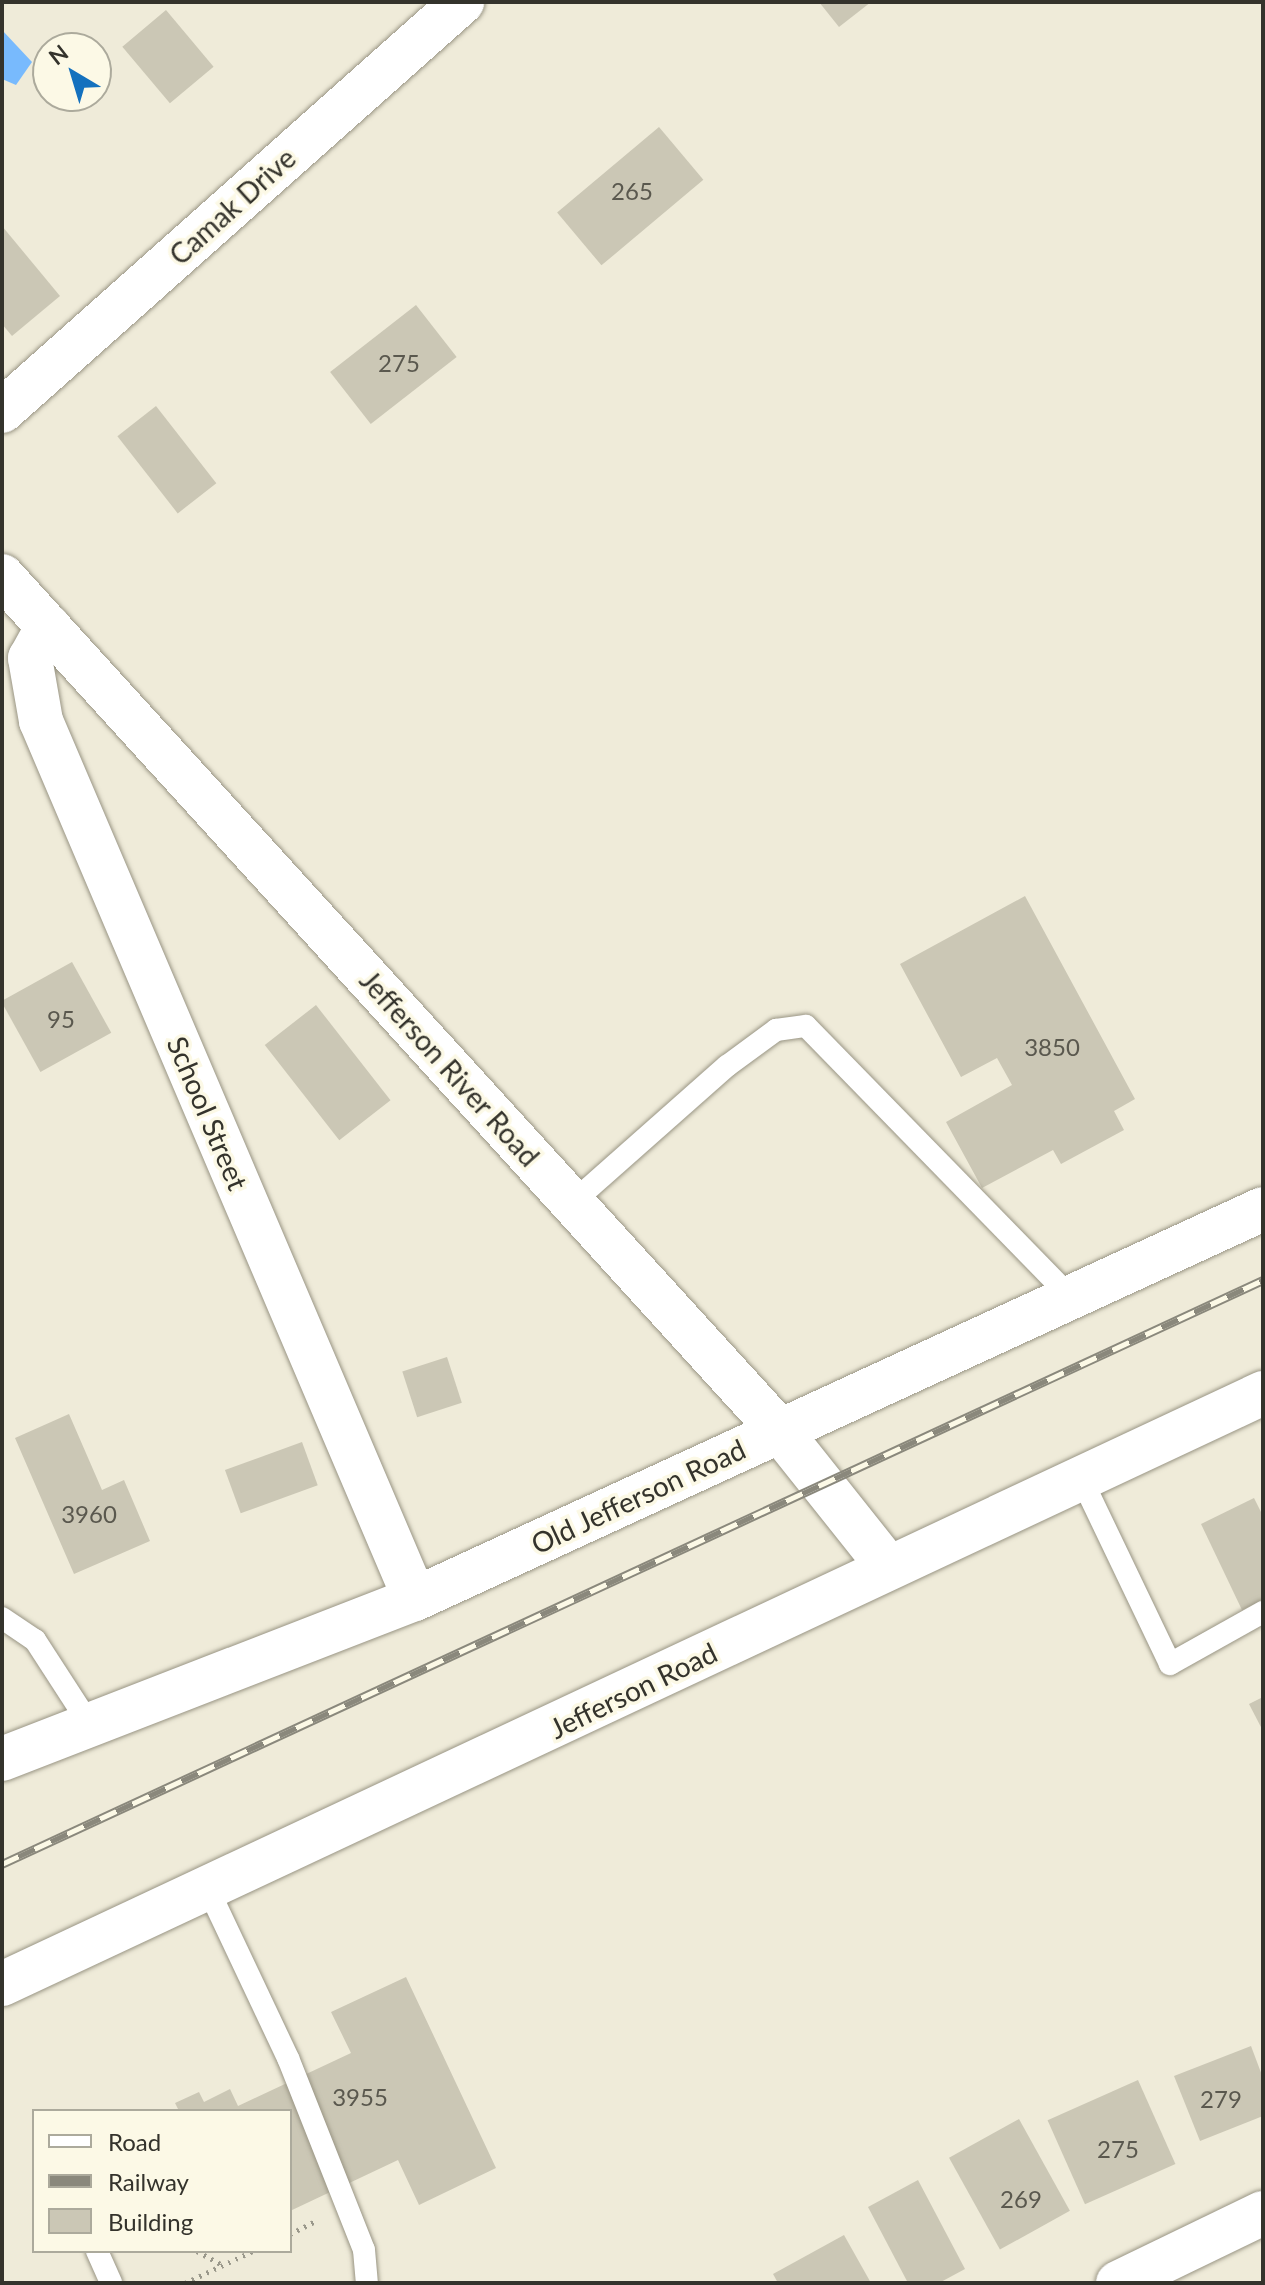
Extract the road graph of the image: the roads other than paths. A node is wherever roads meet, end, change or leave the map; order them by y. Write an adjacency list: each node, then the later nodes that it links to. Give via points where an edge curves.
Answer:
1 (462, 2): 2 (main road, Camak Drive)
2 (2, 411)
3 (2, 576): 4 (main road, Jefferson River Road)
4 (48, 626): 5 (main road, Jefferson River Road); 12 (main road, School Street, via 30,658 41,721)
5 (572, 1203): 7 (lane, via 727,1066 776,1030 806,1026); 9 (main road, Jefferson River Road)
6 (1263, 1209): 7 (main road, Old Jefferson Road)
7 (1070, 1297): 9 (main road, Old Jefferson Road)
8 (1263, 1393): 10 (main road, Jefferson Road)
9 (780, 1431): 11 (main road, Jefferson River Road); 12 (main road, Old Jefferson Road)
10 (1081, 1478): 11 (main road, Jefferson Road); 13 (lane, via 1170,1664)
11 (888, 1567): 17 (main road, Jefferson Road)
12 (415, 1599): 15 (main road, Old Jefferson Road)
13 (1263, 1612)
14 (2, 1618): 15 (lane, via 35,1640)
15 (90, 1725): 16 (main road, Old Jefferson Road)
16 (2, 1759)
17 (209, 1891): 18 (main road, Jefferson Road); 22 (lane, via 288,2058 364,2250)
18 (2, 1984)
19 (1263, 2213): 23 (main road)
20 (98, 2253): 21 (lane)
21 (111, 2283)
22 (367, 2283)
23 (1118, 2283)

